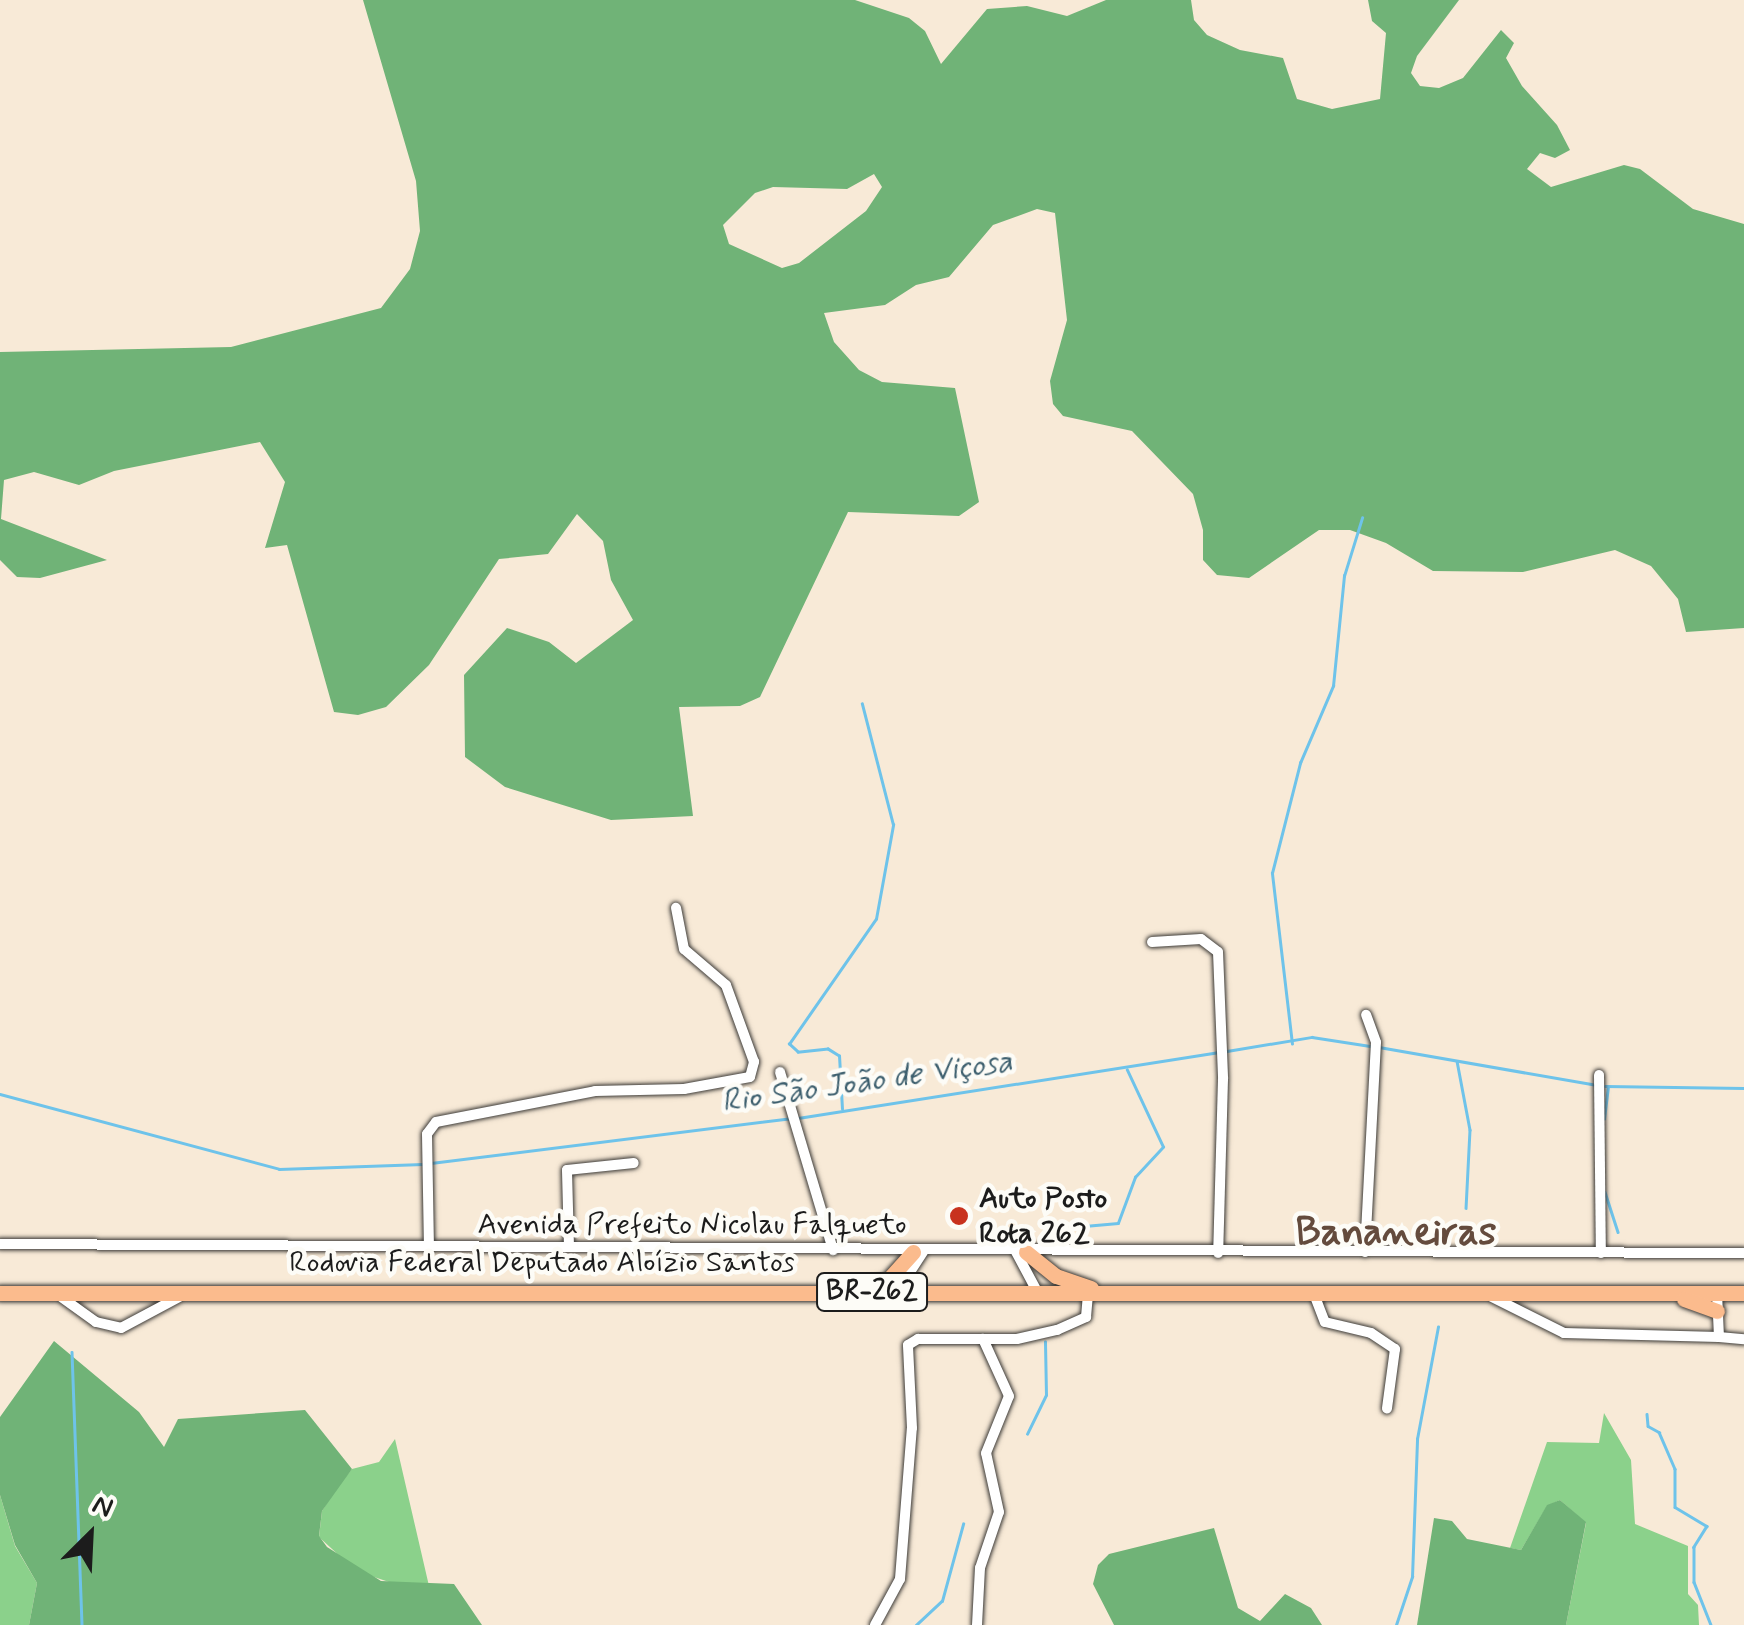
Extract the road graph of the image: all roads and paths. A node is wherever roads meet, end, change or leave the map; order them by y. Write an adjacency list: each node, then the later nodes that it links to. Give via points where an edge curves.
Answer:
1 (676, 908): 9 (street, via 684,949 726,985 754,1062 750,1077 684,1089 596,1091 460,1114 431,1126)
2 (1152, 942): 14 (street, via 1201,938 1218,952)
3 (1366, 1015): 13 (street, via 1376,1048)
4 (780, 1072): 10 (street)
5 (1600, 1079): 15 (street)
6 (634, 1163): 8 (street, via 567,1170)
7 (0, 1244): 9 (street, Avenida Prefeito Nicolau Falqueto)
8 (569, 1247): 9 (street, Avenida Prefeito Nicolau Falqueto); 10 (street, Avenida Prefeito Nicolau Falqueto)
9 (429, 1249)
10 (833, 1250): 11 (street, Avenida Prefeito Nicolau Falqueto)
11 (918, 1252): 12 (street, Avenida Prefeito Nicolau Falqueto); 18 (highway, via 887,1282); 19 (street)
12 (1021, 1252): 14 (street, Avenida Prefeito Nicolau Falqueto); 26 (street); 29 (highway, via 1073,1284)
13 (1365, 1252): 14 (street, Avenida Prefeito Nicolau Falqueto); 15 (street, Avenida Prefeito Nicolau Falqueto)
14 (1218, 1253)
15 (1601, 1253): 16 (street, Avenida Prefeito Nicolau Falqueto)
16 (1744, 1253)
17 (192, 1288): 18 (highway, Rodovia Federal Deputado Aloízio Santos / BR-262); 21 (highway, Rodovia Federal Deputado Aloízio Santos / BR-262); 21 (street, via 121,1328 96,1322)
18 (818, 1292): 19 (highway, Rodovia Federal Deputado Aloízio Santos / BR-262)
19 (897, 1292): 26 (highway, Rodovia Federal Deputado Aloízio Santos / BR-262)
20 (0, 1293): 21 (highway, Rodovia Federal Deputado Aloízio Santos / BR-262)
21 (56, 1293)
22 (1661, 1293): 23 (highway, Rodovia Federal Deputado Aloízio Santos / BR-262); 28 (highway, Rodovia Federal Deputado Aloízio Santos / BR-262); 30 (highway)
23 (1717, 1293): 24 (highway, Rodovia Federal Deputado Aloízio Santos / BR-262); 30 (street)
24 (1744, 1293)
25 (1314, 1294): 28 (highway, Rodovia Federal Deputado Aloízio Santos / BR-262); 29 (highway, Rodovia Federal Deputado Aloízio Santos / BR-262); 34 (street, via 1324,1322 1371,1333 1395,1349)
26 (1039, 1295): 27 (highway, Rodovia Federal Deputado Aloízio Santos / BR-262)
27 (1088, 1295): 29 (highway, Rodovia Federal Deputado Aloízio Santos / BR-262); 33 (street, via 1089,1311 1078,1323)
28 (1488, 1295): 31 (street, via 1564,1334)
29 (1124, 1296)
30 (1717, 1311): 31 (street)
31 (1718, 1337): 32 (street)
32 (1744, 1339)
33 (983, 1340): 35 (street, via 918,1339 904,1351 912,1428 900,1580); 36 (street, via 1009,1396 984,1464 998,1512 980,1568)
34 (1387, 1408)
35 (875, 1625)
36 (977, 1625)

